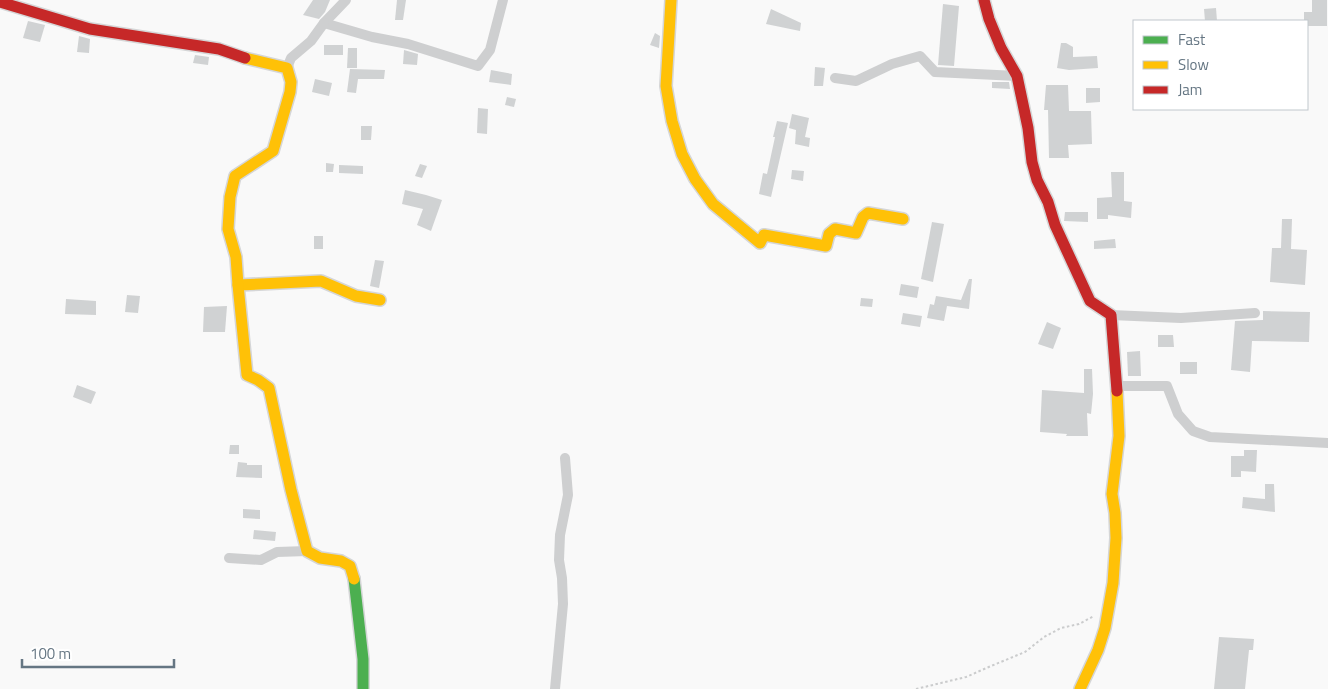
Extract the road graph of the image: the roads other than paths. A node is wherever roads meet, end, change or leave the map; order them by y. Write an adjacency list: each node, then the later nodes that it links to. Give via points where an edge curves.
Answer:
1 (346, 0): 6 (street)
2 (503, 0): 6 (street, via 490,50 478,66 408,44)
3 (671, 0): 10 (street, via 666,86 672,121 682,154 713,204 760,243 764,235 826,246 829,234 835,229 856,233 868,213)
4 (984, 0): 8 (street, via 989,19)
5 (0, 2): 7 (street, via 90,29 219,49)
6 (324, 24): 7 (street, via 312,41 291,58)
7 (287, 68): 11 (street, via 291,82 288,101 273,151 235,176 230,197 228,229 236,257)
8 (1017, 76): 9 (street, via 935,72 920,56 892,64 856,82); 14 (street, via 1037,180 1090,302)
9 (835, 78)
10 (903, 219)
11 (238, 285): 12 (street, via 321,281 356,296); 18 (street, via 247,375 269,388)
12 (380, 300)
13 (1255, 313): 14 (street, via 1181,318)
14 (1111, 316): 15 (street)
15 (1117, 386): 16 (street, via 1167,386 1183,420 1193,431 1210,437); 22 (street, via 1118,444 1112,494 1116,515 1114,577 1110,608 1098,648)
16 (1328, 443)
17 (565, 458): 21 (street, via 568,495 560,536 563,604)
18 (306, 551): 19 (street, via 277,552 261,560); 20 (street, via 350,566 354,578)
19 (229, 558)
20 (364, 689)
21 (555, 689)
22 (1080, 689)

